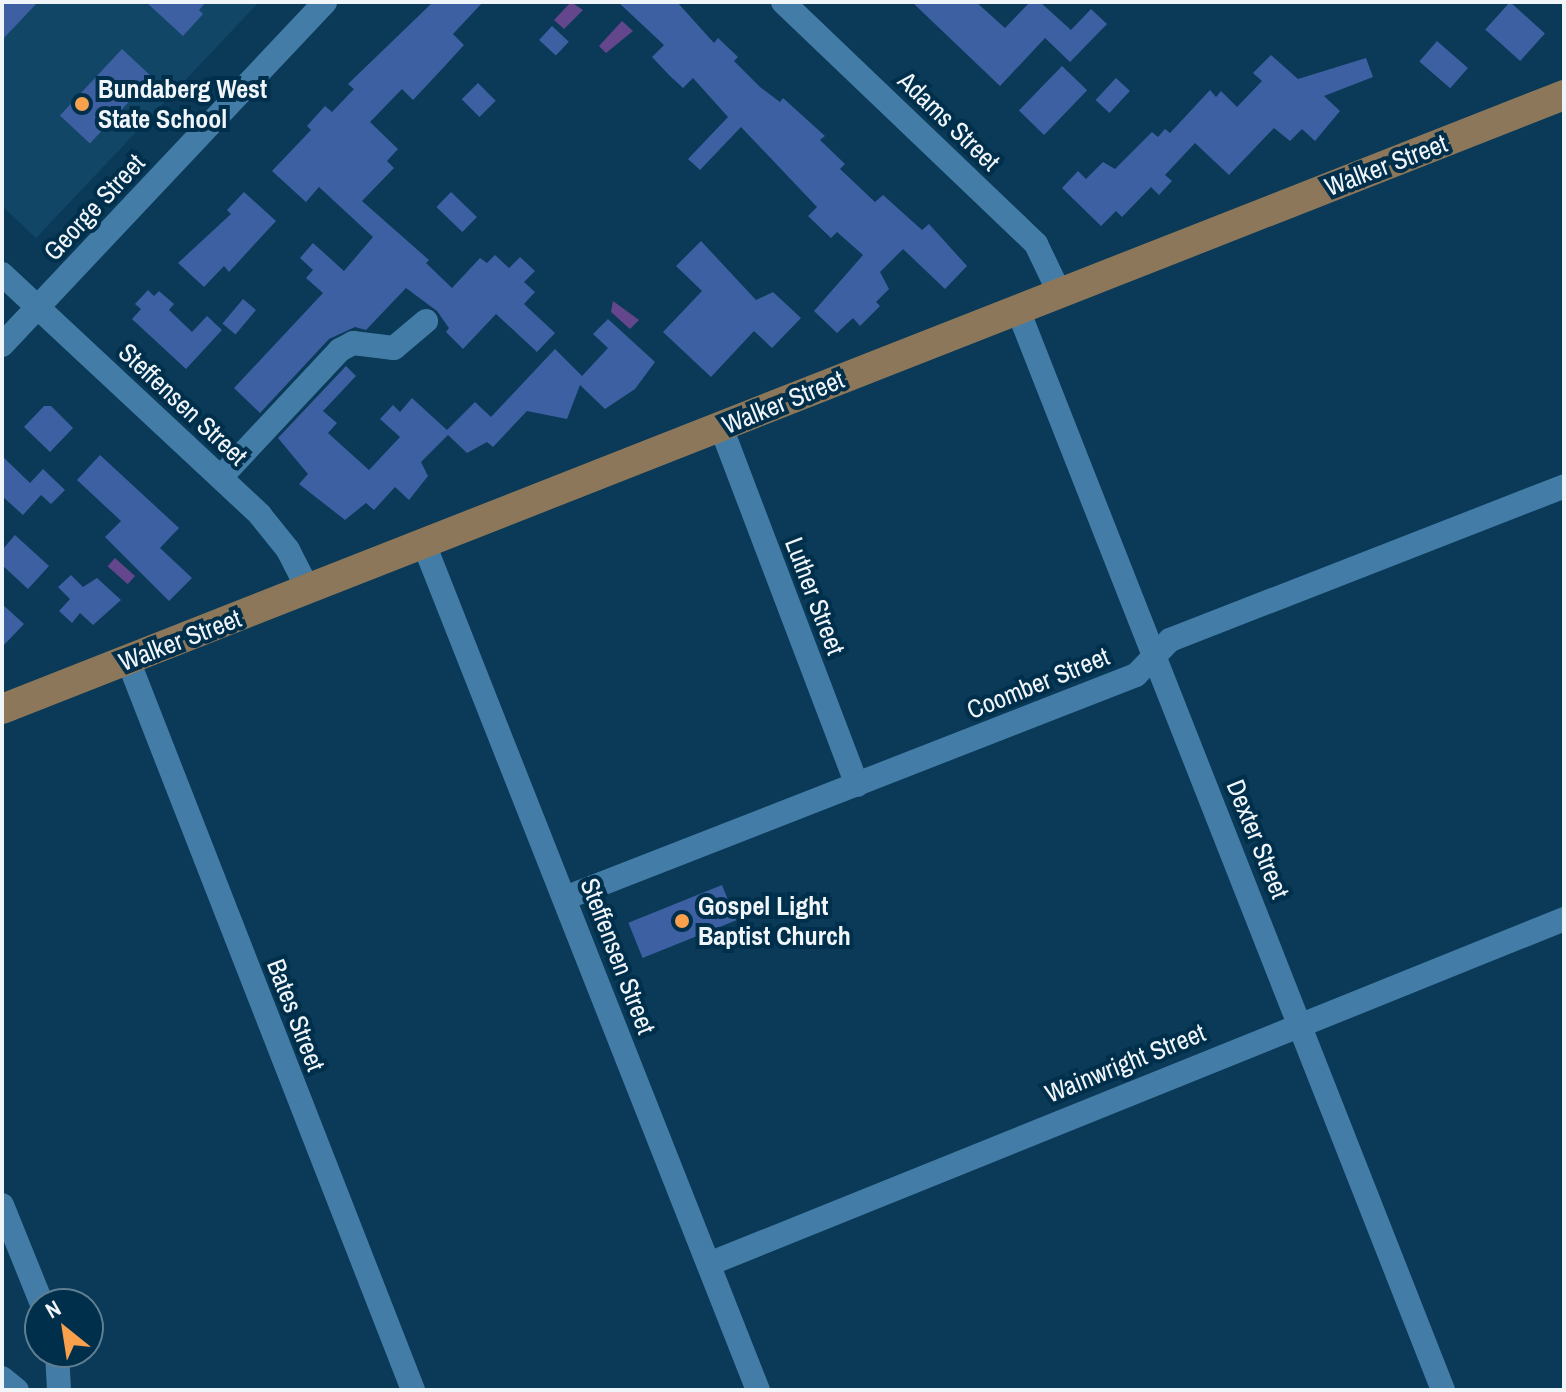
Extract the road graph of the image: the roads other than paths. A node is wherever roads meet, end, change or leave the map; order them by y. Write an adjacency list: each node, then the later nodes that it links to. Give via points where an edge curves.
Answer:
1 (325, 2): 6 (street, George Street)
2 (783, 2): 5 (street, Adams Street, via 1036,244)
3 (1564, 95): 5 (main road, Walker Street)
4 (2, 274): 6 (street, Steffensen Street)
5 (1059, 292): 7 (main road, Walker Street)
6 (37, 307): 9 (street, George Street); 11 (street, Steffensen Street)
7 (1018, 310): 10 (main road, Walker Street); 15 (street, Dexter Street)
8 (426, 321): 11 (street, via 394,348 353,343 340,350)
9 (2, 345)
10 (721, 427): 13 (main road, Walker Street); 18 (street, Luther Street)
11 (221, 477): 14 (street, Steffensen Street, via 288,550)
12 (1564, 486): 15 (street, Coomber Street, via 1170,640)
13 (424, 544): 14 (main road, Walker Street); 19 (street, Steffensen Street)
14 (308, 589): 16 (main road, Walker Street)
15 (1155, 655): 18 (street, Coomber Street, via 1136,675); 21 (street, Dexter Street)
16 (128, 660): 17 (main road, Walker Street); 29 (street, Bates Street)
17 (2, 709)
18 (857, 785): 19 (street, Coomber Street)
19 (565, 898): 23 (street, Steffensen Street)
20 (1564, 919): 21 (street, Wainwright Street)
21 (1300, 1022): 23 (street, Wainwright Street); 31 (street, Dexter Street)
22 (2, 1205): 24 (street)
23 (709, 1264): 30 (street, Steffensen Street)
24 (36, 1288)
25 (58, 1368): 28 (street)
26 (2, 1378): 27 (street)
27 (17, 1390)
28 (59, 1390)
29 (413, 1390)
30 (758, 1390)
31 (1443, 1390)

